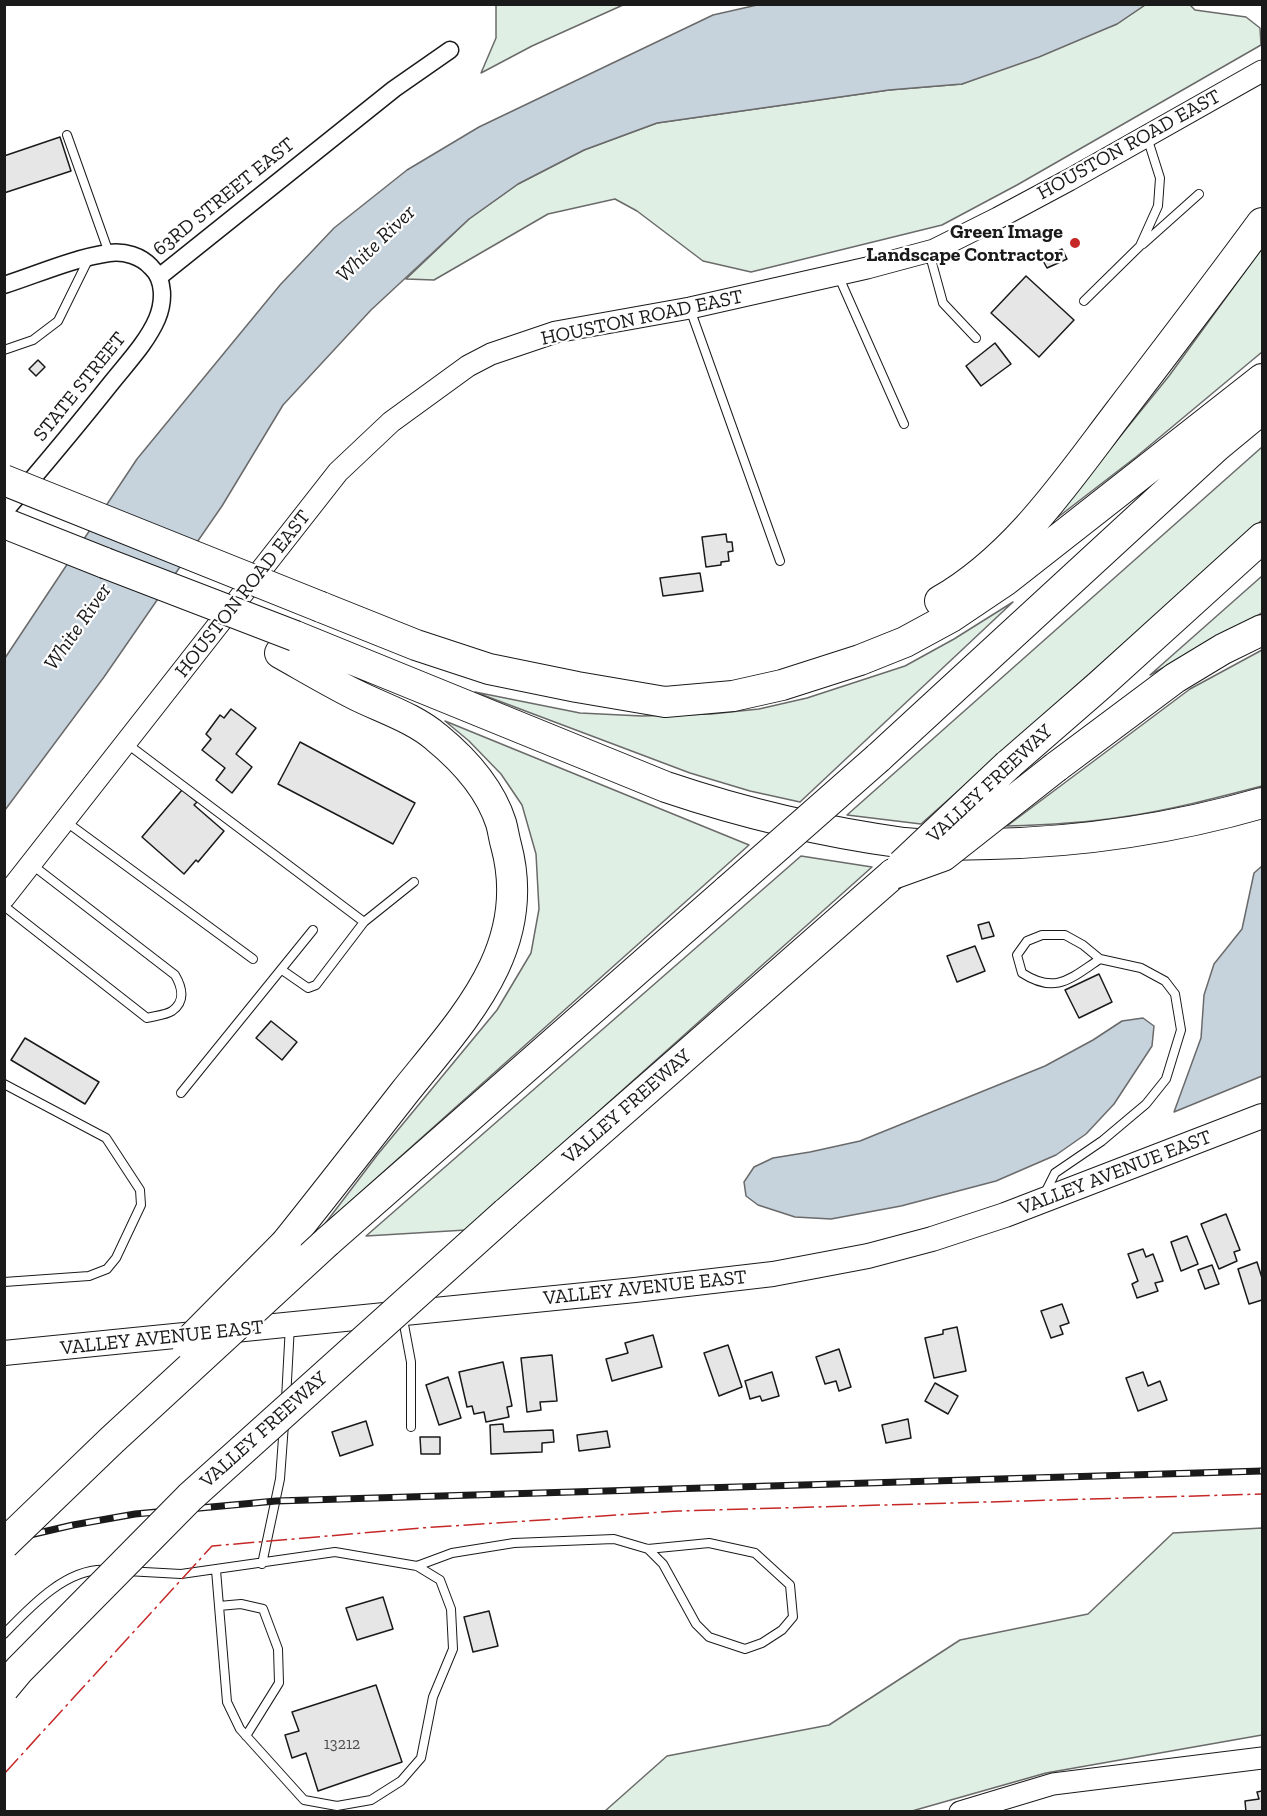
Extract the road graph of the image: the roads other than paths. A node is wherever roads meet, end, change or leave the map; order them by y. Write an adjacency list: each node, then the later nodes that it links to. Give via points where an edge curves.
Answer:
1 (450, 50): 12 (street, 63RD STREET EAST, via 394,89)
2 (1263, 71): 4 (street, HOUSTON ROAD EAST)
3 (67, 135): 9 (lane)
4 (1146, 136): 7 (lane, via 1160,178 1158,206); 8 (street, HOUSTON ROAD EAST)
5 (1199, 194): 7 (lane)
6 (1263, 223): 28 (highway, via 1040,514 985,568 951,594 854,643 779,668 663,687 622,683)
7 (1140, 246): 14 (lane)
8 (929, 252): 11 (street, HOUSTON ROAD EAST); 16 (lane, via 943,303)
9 (109, 254): 10 (street, 63RD STREET EAST); 12 (street, 63RD STREET EAST, via 133,255)
10 (89, 257): 13 (street, 63RD STREET EAST); 17 (lane, via 58,321 33,340)
11 (838, 274): 15 (street, HOUSTON ROAD EAST); 20 (lane)
12 (159, 277): 22 (street, STATE STREET, via 161,305 149,335)
13 (4, 285)
14 (1084, 300)
15 (690, 309): 25 (lane); 29 (street, HOUSTON ROAD EAST, via 556,332 491,354 391,422 338,472)
16 (976, 338)
17 (4, 350)
18 (1263, 379): 28 (highway, via 1006,580 905,642 782,685 733,696 665,702)
19 (1263, 409): 52 (highway, bridge, via 1216,447 878,758 327,1242)
20 (904, 424)
21 (4, 480): 28 (highway, bridge, via 416,645 489,669)
22 (4, 512)
23 (4, 523): 27 (highway, bridge, via 105,563 193,612)
24 (1263, 538): 33 (highway, VALLEY FREEWAY, bridge, via 1008,765)
25 (780, 561)
26 (1263, 630): 33 (highway, bridge, via 1175,678 943,856)
27 (287, 644): 30 (highway, via 720,805 906,843 1065,841 1179,825); 51 (highway, bridge, via 353,694 436,736 479,782 501,822 511,862 513,902 501,955 472,1009 286,1243 83,1441)
28 (578, 687)
29 (125, 743): 31 (street, HOUSTON ROAD EAST); 37 (lane)
30 (1263, 802)
31 (65, 820): 32 (street, HOUSTON ROAD EAST); 39 (lane)
32 (31, 864): 35 (street, HOUSTON ROAD EAST); 36 (lane, via 175,975 182,987 180,999 172,1011 147,1018)
33 (893, 874): 59 (highway, VALLEY FREEWAY, bridge, via 190,1497)
34 (414, 882): 37 (lane)
35 (4, 898)
36 (4, 906)
37 (364, 922): 41 (lane, via 316,985 308,988)
38 (313, 930): 41 (lane)
39 (253, 958)
40 (1100, 959): 40 (lane, via 1065,935 1042,934 1017,955 1022,973 1037,982 1055,984); 45 (lane, via 1141,968 1165,981 1175,994 1181,1030 1166,1078 1146,1104 1055,1173)
41 (282, 970): 43 (lane)
42 (4, 1084): 46 (lane, via 106,1138 140,1190 141,1205 107,1269 89,1276)
43 (181, 1093)
44 (1261, 1121): 45 (main road, VALLEY AVENUE EAST)
45 (1041, 1201): 47 (main road, VALLEY AVENUE EAST, via 932,1239 773,1274)
46 (4, 1282)
47 (402, 1314): 48 (main road, VALLEY AVENUE EAST); 50 (lane, via 411,1362)
48 (290, 1325): 49 (main road, VALLEY AVENUE EAST); 54 (lane, via 280,1479)
49 (4, 1353)
50 (411, 1427)
51 (4, 1530)
52 (4, 1544)
53 (648, 1549): 53 (lane, via 709,1543 755,1553 790,1585 793,1617 782,1630 745,1649 709,1637 696,1624 663,1564); 55 (lane, via 614,1539 513,1543 452,1553)
54 (262, 1564): 55 (lane, via 335,1552); 56 (lane)
55 (417, 1566): 60 (lane, via 440,1580 451,1609 453,1649 433,1697 421,1758 401,1781 371,1800 337,1806 304,1800)
56 (216, 1570): 57 (lane); 58 (lane, via 182,1574 98,1569 68,1579)
57 (219, 1606): 60 (lane, via 227,1702); 60 (lane, via 240,1604 263,1609 278,1649 279,1683)
58 (4, 1634)
59 (4, 1688)
60 (246, 1736)
61 (1263, 1758): 62 (street, via 1053,1784)
62 (960, 1812)

